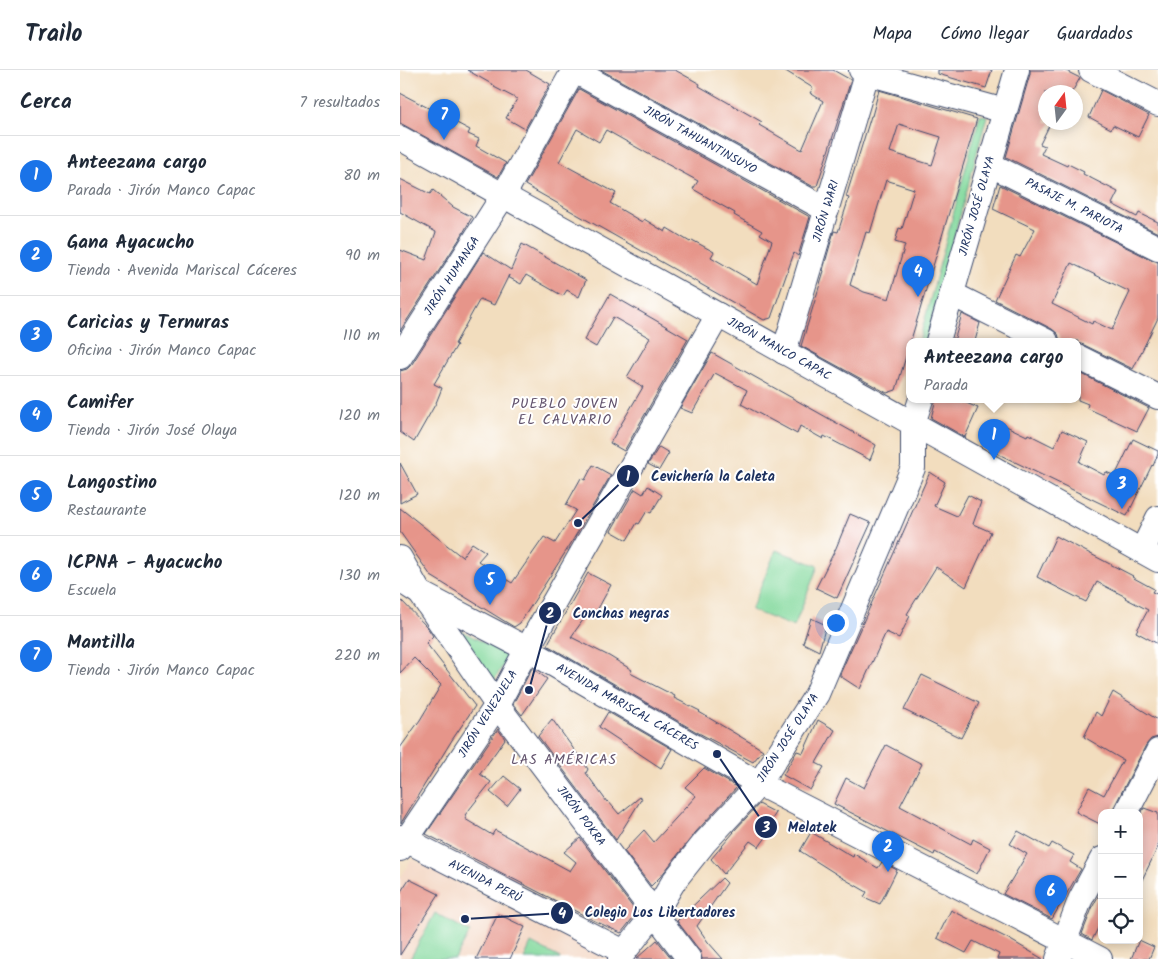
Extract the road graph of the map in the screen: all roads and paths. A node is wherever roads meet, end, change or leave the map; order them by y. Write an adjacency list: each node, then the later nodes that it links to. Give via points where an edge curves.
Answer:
1 (573, 70): 9 (street, JIRÓN HUMANGA); 10 (street, JIRÓN TAHUANTINSUYO)
2 (1017, 70): 6 (street, JIRÓN JOSÉ OLAYA)
3 (1091, 70): 5 (street)
4 (865, 71): 6 (street); 10 (street, JIRÓN WARI)
5 (1158, 104)
6 (1005, 111): 8 (street, JIRÓN JOSÉ OLAYA)
7 (400, 138): 9 (street, JIRÓN MANCO CAPAC)
8 (989, 164): 11 (street, PASAJE M. PARIOTA); 12 (street, JIRÓN JOSÉ OLAYA)
9 (503, 196): 13 (street, JIRÓN MANCO CAPAC); 17 (street, JIRÓN HUMANGA)
10 (827, 210): 16 (street, JIRÓN WARI)
11 (1158, 248)
12 (952, 294): 14 (street, JIRÓN JOSÉ OLAYA); 15 (street)
13 (718, 315): 16 (street, JIRÓN MANCO CAPAC); 27 (street, JIRÓN VENEZUELA)
14 (939, 338)
15 (1040, 338)
16 (784, 352): 21 (street, JIRÓN MANCO CAPAC)
17 (400, 357)
18 (1081, 358): 19 (street)
19 (1158, 397)
20 (920, 403): 21 (street, JIRÓN JOSÉ OLAYA)
21 (913, 424): 23 (street, JIRÓN MANCO CAPAC); 30 (street, JIRÓN JOSÉ OLAYA, via 913,468 817,694)
22 (1158, 518): 23 (street)
23 (1150, 556)
24 (400, 558): 26 (street)
25 (400, 580): 26 (street, JIRÓN POKRA)
26 (420, 593): 27 (street, AVENIDA MARISCAL CÁCERES); 28 (street, JIRÓN POKRA)
27 (527, 649): 28 (street, JIRÓN VENEZUELA); 30 (street, AVENIDA MARISCAL CÁCERES)
28 (497, 705): 32 (street, JIRÓN VENEZUELA); 34 (street, JIRÓN POKRA)
29 (1158, 751): 31 (street)
30 (759, 784): 34 (street, JIRÓN JOSÉ OLAYA, via 700,849); 35 (street, AVENIDA MARISCAL CÁCERES)
31 (1128, 809)
32 (402, 842): 36 (street, AVENIDA PERÚ)
33 (1098, 866): 35 (street, via 1080,900)
34 (655, 913): 36 (street, JIRÓN JOSÉ OLAYA); 37 (street, JIRÓN POKRA)
35 (1062, 950): 38 (street, AVENIDA MARISCAL CÁCERES)
36 (622, 955)
37 (689, 959)
38 (1100, 959)

